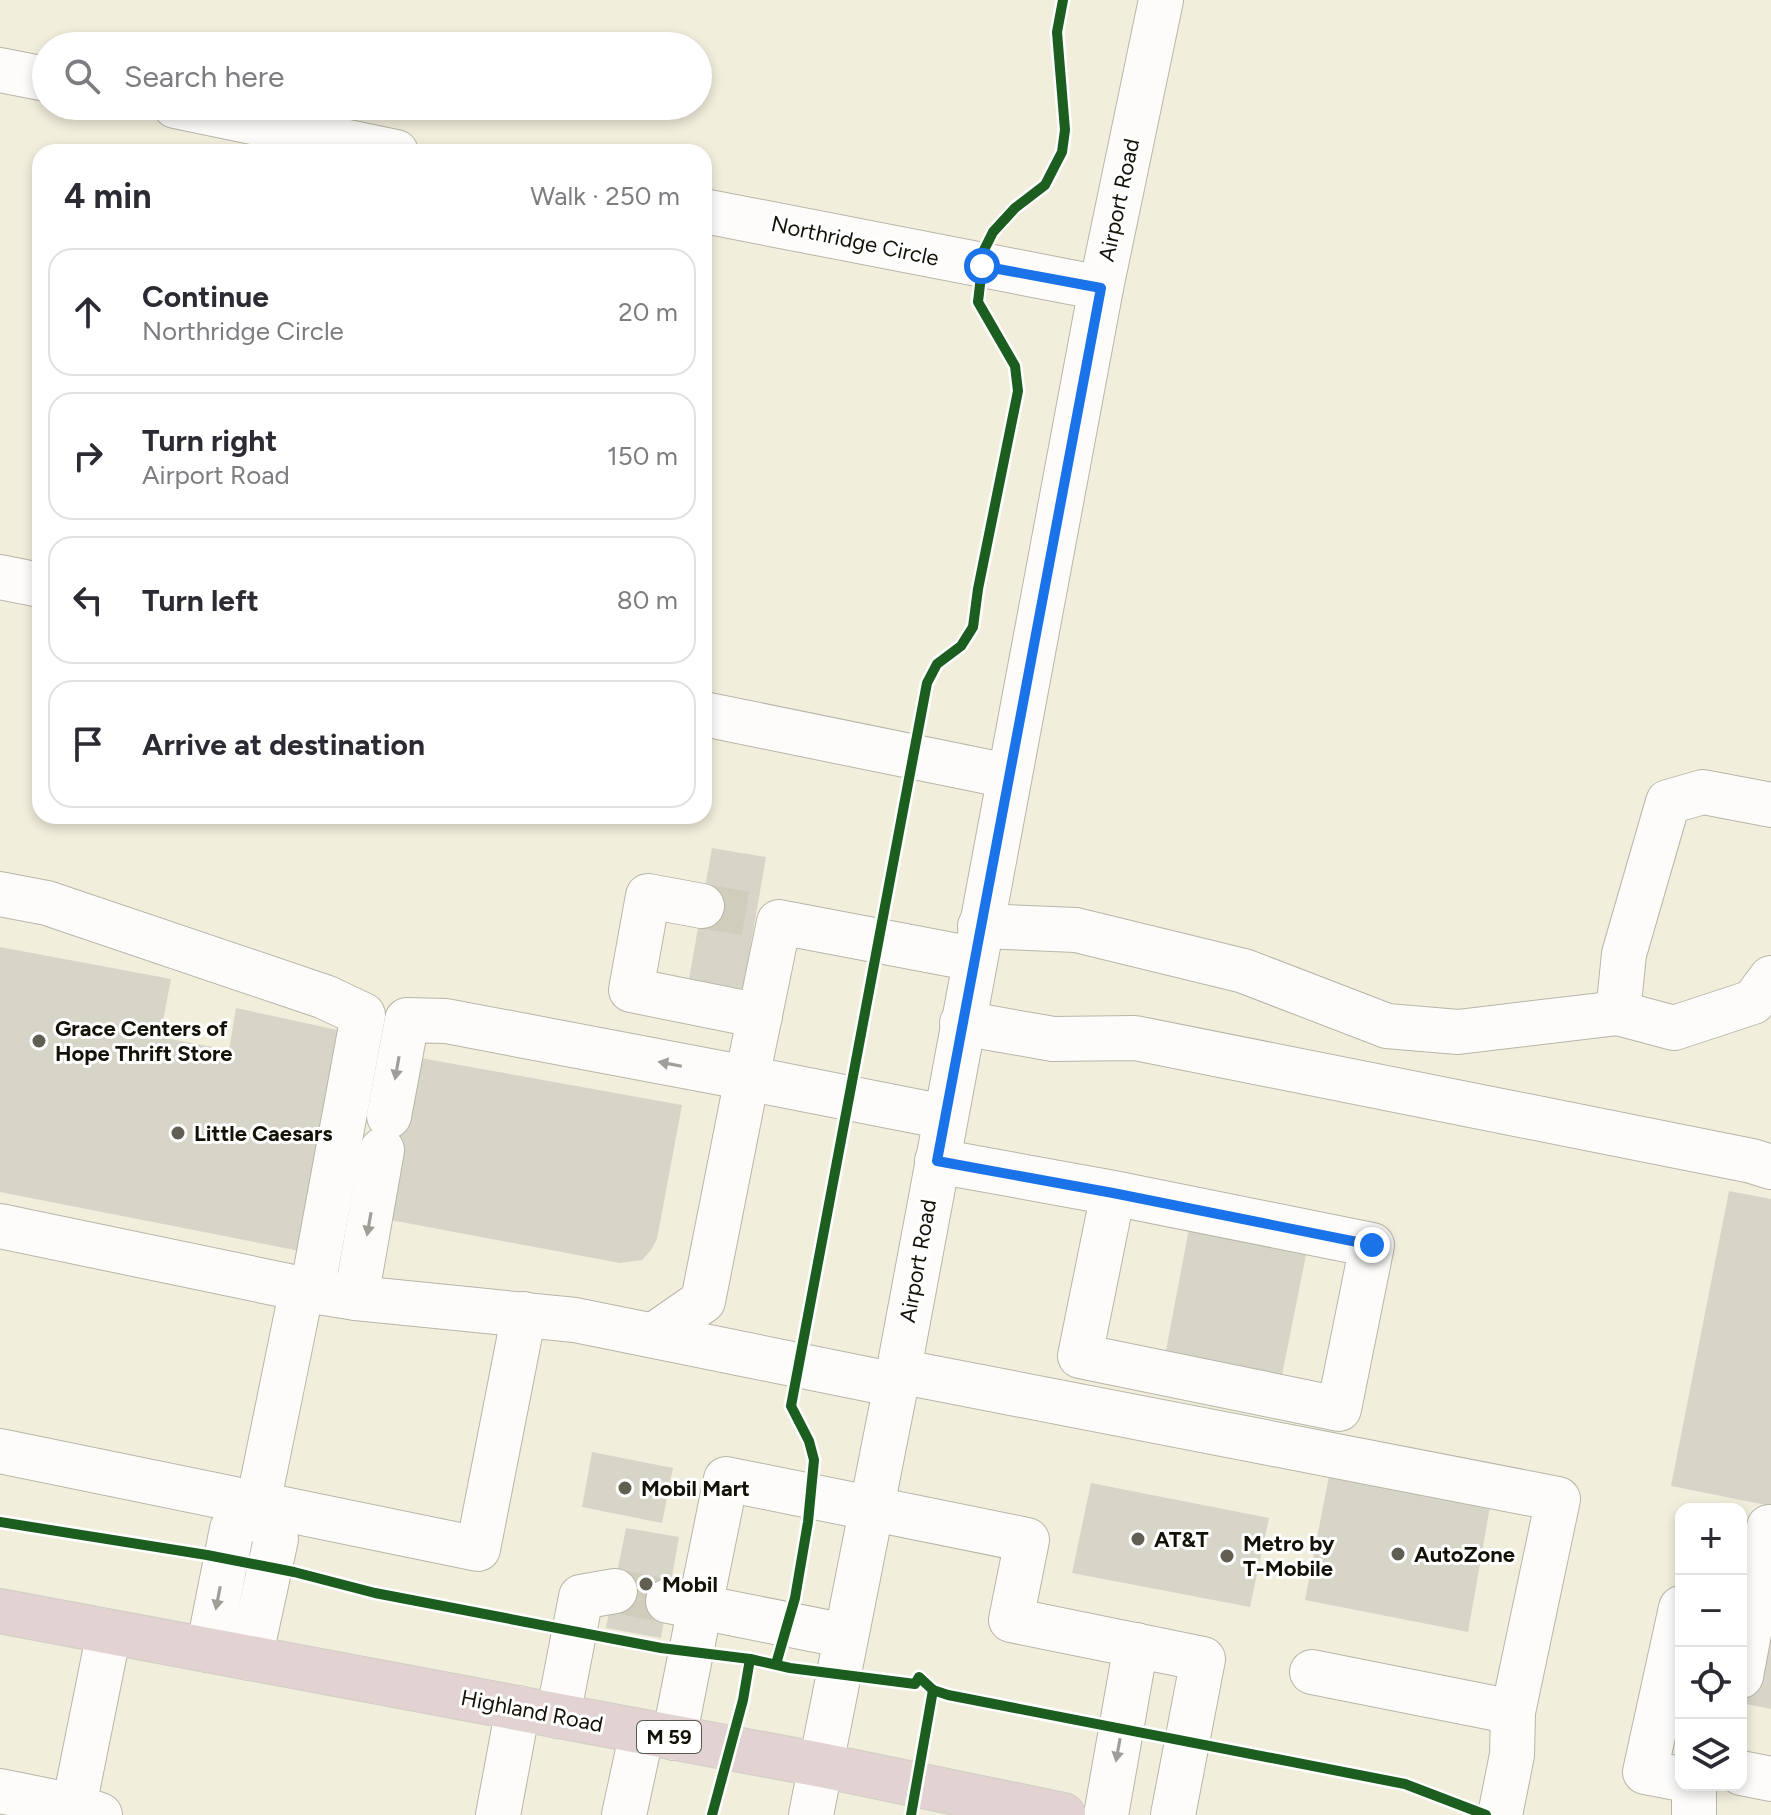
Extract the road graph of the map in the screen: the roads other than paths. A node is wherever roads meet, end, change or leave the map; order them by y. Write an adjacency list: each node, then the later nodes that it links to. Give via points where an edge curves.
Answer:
1 (1161, 0): 7 (street, Airport Road)
2 (0, 70): 3 (street)
3 (32, 76)
4 (242, 120): 5 (street)
5 (358, 144)
6 (712, 213): 7 (street, Northridge Circle)
7 (1101, 288): 11 (street, Airport Road)
8 (0, 577): 9 (street)
9 (32, 583)
10 (712, 716): 11 (street)
11 (1008, 776): 15 (street, Airport Road)
12 (1771, 805): 17 (street, via 1703,792 1668,802 1624,954)
13 (0, 894): 18 (street, via 47,903 325,997)
14 (702, 906): 19 (street, via 648,896 631,990)
15 (977, 942): 17 (street, via 1076,930 1229,967 1387,1026 1458,1032); 19 (street, via 767,918); 21 (street, Airport Road)
16 (1771, 978): 17 (street, via 1753,1002 1674,1028)
17 (1618, 1013)
18 (363, 1015): 20 (street); 28 (street)
19 (760, 1016): 22 (street)
20 (407, 1020): 22 (street, one-way to 20, via 446,1021); 29 (street, one-way to 29)
21 (962, 1023): 23 (street, Airport Road); 25 (street, via 1053,1039 1135,1038)
22 (747, 1078): 23 (street); 31 (street, via 703,1301)
23 (945, 1117): 24 (street, Airport Road)
24 (937, 1161): 26 (street); 32 (street, Airport Road)
25 (1771, 1167)
26 (1113, 1193): 26 (street, via 1372,1245 1339,1409 1080,1356)
27 (0, 1226): 28 (street)
28 (307, 1289): 29 (street); 34 (street)
29 (356, 1298): 30 (street)
30 (524, 1314): 31 (street); 34 (street, via 478,1549)
31 (654, 1335): 32 (street)
32 (897, 1378): 35 (street, Airport Road); 48 (street, via 1558,1499)
33 (0, 1451): 34 (street)
34 (258, 1504): 45 (street, via 232,1529)
35 (871, 1508): 38 (street, via 726,1479); 42 (street, Airport Road); 43 (street, via 1027,1540 1011,1620)
36 (1760, 1525): 44 (street)
37 (615, 1591): 47 (street, via 581,1597)
38 (684, 1604): 42 (street); 49 (street)
39 (0, 1611): 40 (highway, Highland Road / M 59)
40 (109, 1632): 45 (highway, Highland Road / M 59); 56 (street)
41 (1675, 1635): 52 (street, via 1645,1772)
42 (846, 1636): 50 (street, Airport Road)
43 (1136, 1645): 61 (street, one-way to 61); 62 (street, via 1203,1659)
44 (1745, 1647)
45 (229, 1654): 47 (highway, Highland Road / M 59)
46 (1312, 1672): 48 (street)
47 (538, 1712): 49 (highway, Highland Road / M 59); 57 (street)
48 (1513, 1712): 63 (street, via 1512,1755)
49 (658, 1735): 50 (highway, Highland Road / M 59); 58 (street)
50 (821, 1765): 59 (street, Airport Road); 60 (highway, Highland Road / M 59)
51 (1747, 1774): 53 (street)
52 (1675, 1778)
53 (1771, 1779)
54 (0, 1791): 56 (street)
55 (1694, 1791): 64 (street)
56 (87, 1810)
57 (498, 1815)
58 (624, 1815)
59 (811, 1815)
60 (1063, 1815)
61 (1106, 1815)
62 (1173, 1815)
63 (1500, 1815)
64 (1694, 1815)

